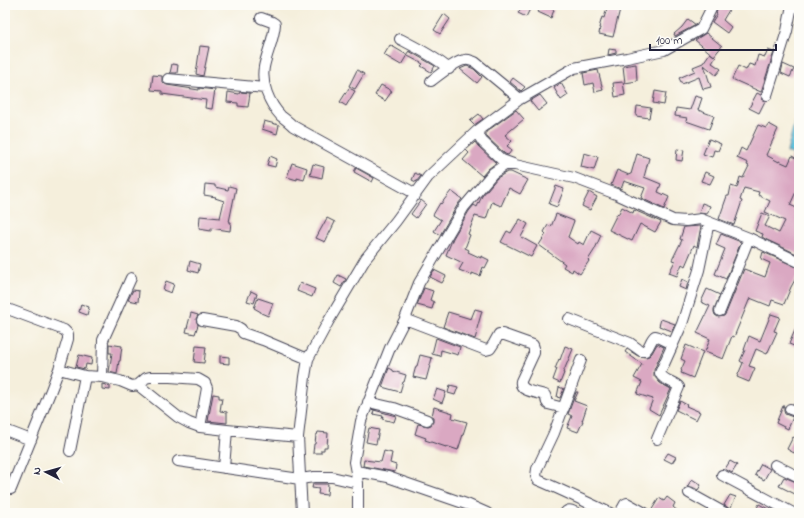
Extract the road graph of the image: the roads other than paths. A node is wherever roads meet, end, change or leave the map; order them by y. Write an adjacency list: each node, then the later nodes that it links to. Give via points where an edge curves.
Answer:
1 (713, 5): 10 (street, via 701,29 664,50 574,68)
2 (792, 5): 9 (street, via 787,31)
3 (261, 18): 8 (street, via 275,24 264,66)
4 (400, 39): 5 (street)
5 (449, 68): 7 (street); 10 (street, via 464,60 474,62)
6 (168, 79): 8 (street)
7 (431, 81)
8 (264, 88): 13 (street, via 280,115 293,126)
9 (767, 95)
10 (520, 99): 11 (street)
11 (480, 129): 12 (street, via 479,136 482,141 502,160); 13 (street, via 428,177)
12 (515, 165): 14 (street, via 574,178 673,220 701,219); 20 (street, via 505,165 492,173 464,206 419,282)
13 (416, 194): 24 (street, via 366,258)
14 (709, 222): 15 (street); 23 (street, via 699,270 682,324)
15 (749, 238): 16 (street); 19 (street)
16 (799, 262)
17 (131, 278): 28 (street, via 103,340)
18 (5, 308): 26 (street, via 64,330 68,334)
19 (720, 311)
20 (405, 319): 30 (street); 31 (street, via 486,350 490,349 499,334 533,345 534,353 520,384 524,389 545,395 548,404)
21 (569, 319): 23 (street, via 630,343 641,351 647,349 655,336)
22 (202, 320): 24 (street, via 236,326 244,333)
23 (673, 343): 37 (street, via 660,373 661,377 679,387)
24 (308, 359): 36 (street)
25 (581, 360): 31 (street)
26 (59, 368): 27 (street); 38 (street)
27 (85, 376): 28 (street); 39 (street)
28 (102, 377): 29 (street, via 132,386)
29 (138, 385): 33 (street, via 178,417); 33 (street, via 150,377 198,379 205,383 207,388)
30 (368, 402): 32 (street); 43 (street, via 361,421 354,462)
31 (564, 408): 50 (street, via 536,476 543,483)
32 (427, 420)
33 (200, 427): 35 (street)
34 (5, 430): 38 (street)
35 (227, 430): 36 (street); 42 (street)
36 (298, 438): 46 (street)
37 (657, 439)
38 (32, 440): 48 (street)
39 (70, 451)
40 (178, 461): 42 (street)
41 (775, 465): 45 (street)
42 (224, 468): 46 (street)
43 (356, 471): 47 (street); 54 (street, via 388,477)
44 (722, 475): 60 (street)
45 (799, 477)
46 (300, 480): 47 (street, via 332,477); 53 (street)
47 (358, 484): 52 (street)
48 (11, 489)
49 (689, 493): 51 (street)
50 (587, 502): 56 (street); 57 (street)
51 (717, 511)
52 (360, 512)
53 (302, 513)
54 (487, 513)
55 (565, 513): 56 (street, via 568,510)
56 (579, 513)
57 (610, 513)
58 (620, 513): 59 (street, via 627,503)
59 (645, 513)
60 (793, 513)

